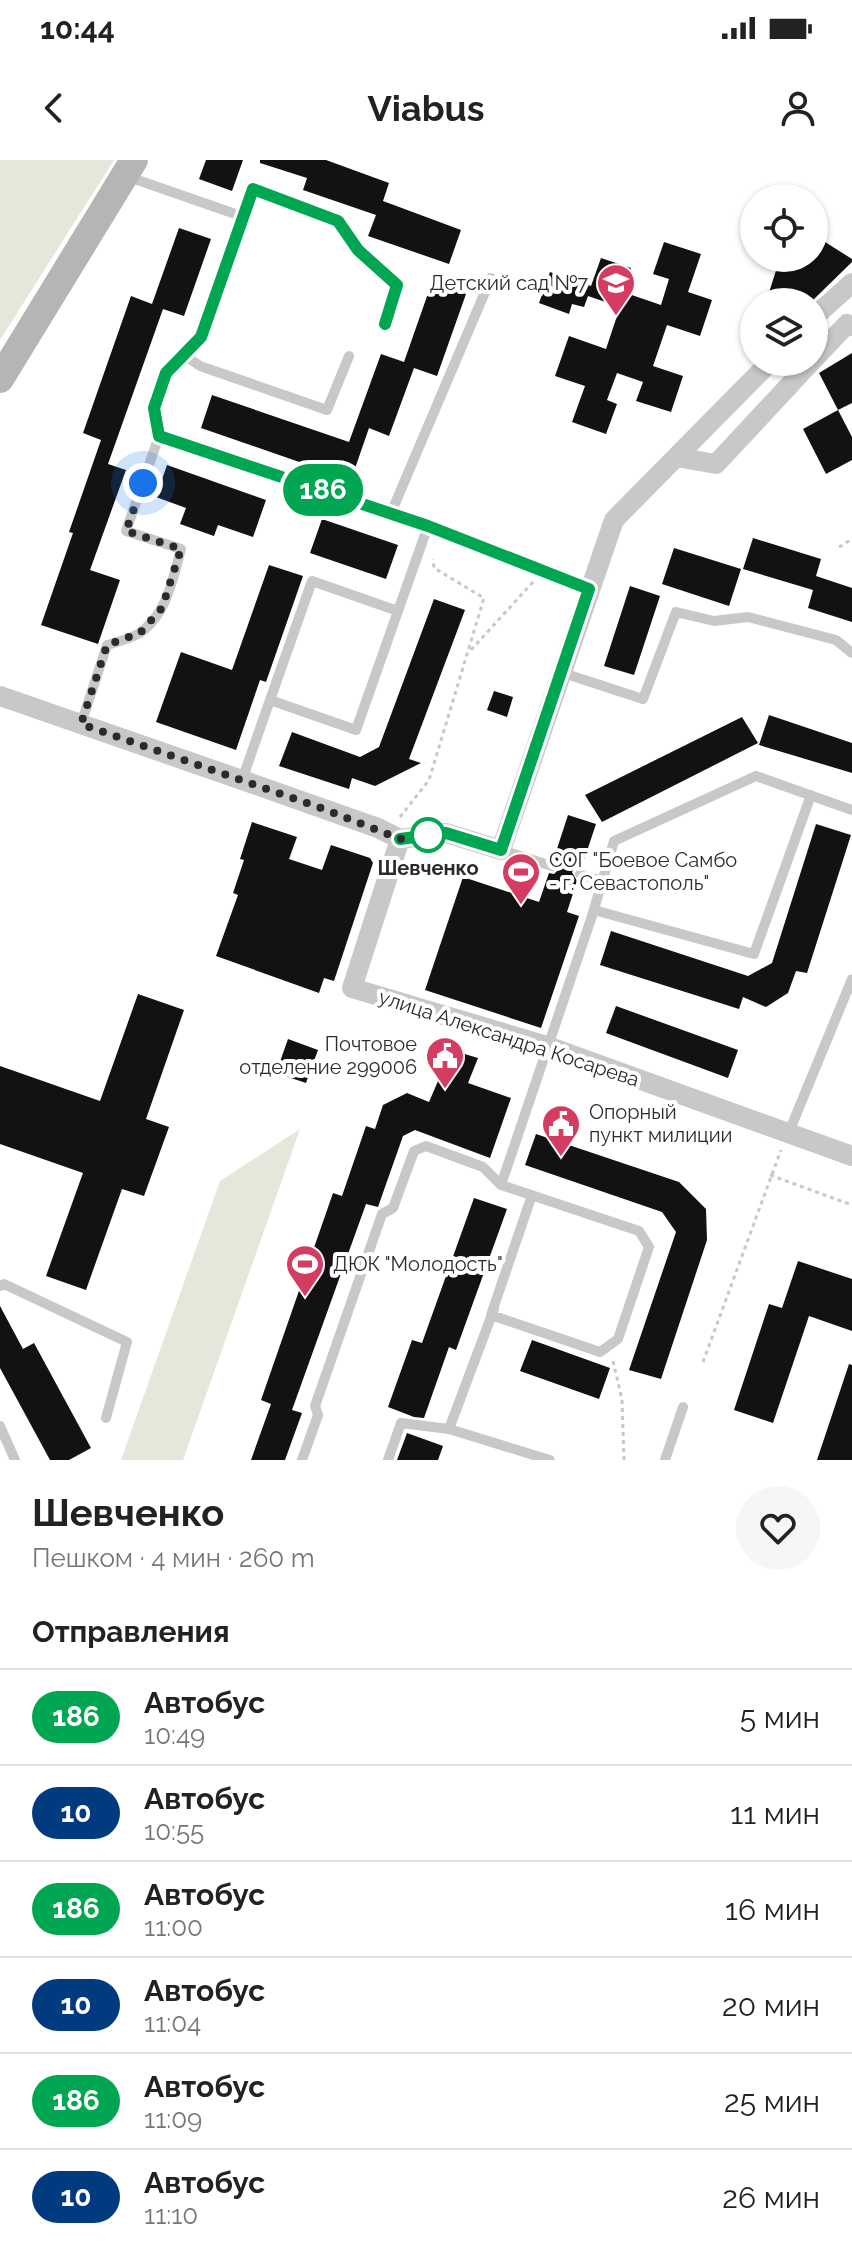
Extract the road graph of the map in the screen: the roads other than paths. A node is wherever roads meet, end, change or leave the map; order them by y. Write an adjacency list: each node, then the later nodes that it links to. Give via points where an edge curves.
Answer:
1 (129, 168): 2 (lane); 13 (street)
2 (244, 217): 6 (lane, via 253,189 338,221 358,250 397,285); 9 (lane, via 201,337)
3 (491, 278): 16 (lane)
4 (852, 283): 5 (street)
5 (828, 304)
6 (385, 324)
7 (852, 326): 8 (street, via 847,324)
8 (828, 344)
9 (183, 354): 10 (lane, via 200,366 327,410); 14 (lane, via 166,373 154,408)
10 (349, 356)
11 (756, 376): 15 (street)
12 (798, 376): 15 (street, via 716,464)
13 (0, 379)
14 (159, 436): 16 (lane); 24 (lane, via 126,531 181,549 177,564 162,608 140,633 107,645)
15 (676, 457): 18 (street, via 614,520)
16 (391, 513): 17 (lane)
17 (428, 526): 18 (lane); 19 (lane)
18 (589, 589): 21 (street)
19 (398, 611): 23 (lane, via 356,730); 23 (lane, via 312,581)
20 (852, 653): 21 (lane, via 836,640 748,617 714,621 676,612 643,699)
21 (563, 673): 29 (street)
22 (0, 696): 24 (street)
23 (270, 700): 25 (lane)
24 (81, 724): 25 (street)
25 (242, 780): 28 (street)
26 (811, 795): 27 (lane); 32 (lane, via 756,776 614,841); 33 (lane, via 754,954)
27 (852, 810)
28 (396, 832): 29 (street, via 446,833); 35 (street, улица Александра Косарева, via 352,988)
29 (501, 850): 30 (lane)
30 (552, 866)
31 (580, 874): 32 (lane)
32 (602, 881): 33 (lane)
33 (594, 910): 35 (lane)
34 (852, 979): 36 (lane)
35 (547, 1046): 36 (street, улица Александра Косарева); 38 (lane)
36 (789, 1132): 37 (street, улица Александра Косарева)
37 (852, 1156)
38 (501, 1185): 39 (lane); 47 (lane, via 483,1167 426,1146 414,1151 393,1208 382,1214 315,1406 318,1415)
39 (532, 1195): 41 (lane); 41 (lane, via 639,1231 649,1247 618,1339 600,1352)
40 (0, 1286): 43 (lane, via 127,1342)
41 (492, 1312): 45 (lane)
42 (683, 1407): 50 (lane)
43 (106, 1418)
44 (0, 1426): 46 (lane)
45 (449, 1429): 48 (lane, via 401,1423); 49 (lane)
46 (15, 1460)
47 (302, 1460)
48 (388, 1460)
49 (550, 1460)
50 (665, 1460)

